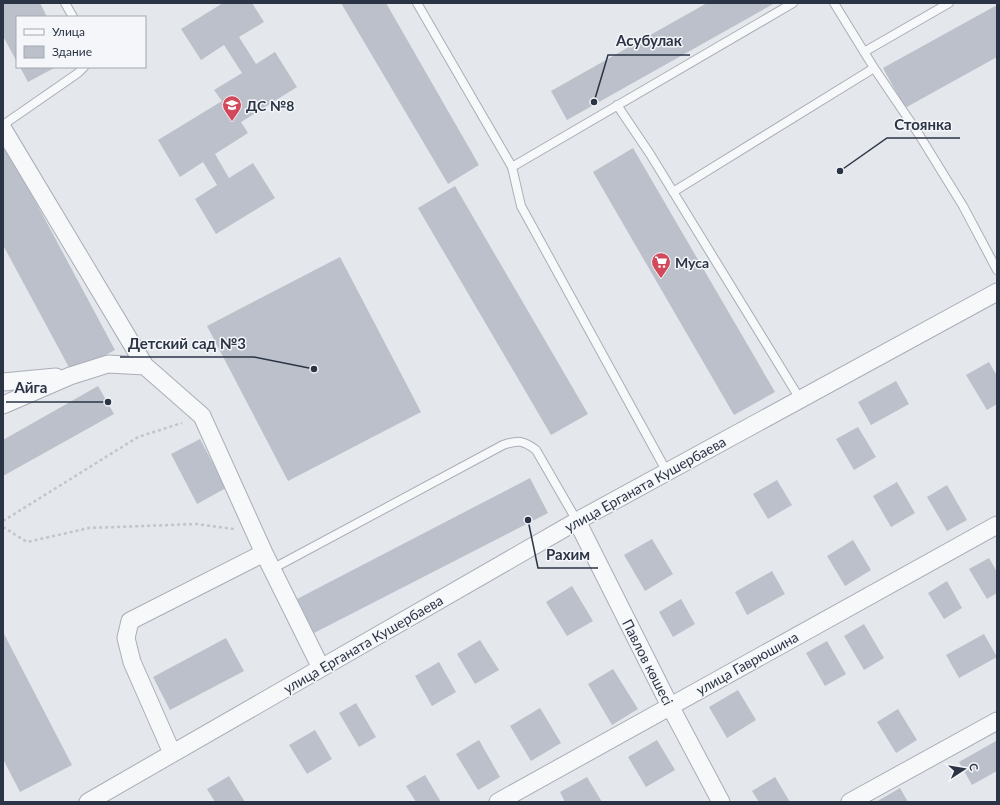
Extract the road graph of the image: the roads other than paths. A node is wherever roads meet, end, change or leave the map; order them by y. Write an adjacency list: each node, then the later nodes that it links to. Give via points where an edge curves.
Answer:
1 (65, 3): 6 (lane)
2 (417, 3): 13 (lane)
3 (793, 3): 10 (lane)
4 (834, 3): 7 (lane)
5 (949, 3): 7 (lane)
6 (72, 16)
7 (864, 52): 9 (lane)
8 (83, 68): 11 (lane)
9 (874, 68): 14 (lane); 15 (lane, via 963,206)
10 (617, 105): 13 (lane); 14 (lane)
11 (3, 125)
12 (3, 129): 17 (street)
13 (512, 167): 22 (lane, via 521,206)
14 (673, 192): 20 (lane)
15 (997, 270)
16 (997, 292): 20 (street, улица Ерганата Кушербаева)
17 (145, 366): 18 (street, via 108,364); 25 (street, via 202,416)
18 (70, 376): 19 (street); 21 (street)
19 (3, 382)
20 (800, 399): 22 (street, улица Ерганата Кушербаева)
21 (3, 405)
22 (667, 472): 23 (street, улица Ерганата Кушербаева)
23 (577, 521): 26 (lane, via 536,450 527,442 515,441 503,445); 27 (street, улица Ерганата Кушербаева); 28 (street, Павлов көшесі)
24 (997, 525): 28 (street, улица Гаврюшина)
25 (264, 553): 26 (street); 30 (street, via 130,621 126,638 132,662)
26 (272, 569): 27 (street)
27 (321, 668): 30 (street, улица Ерганата Кушербаева)
28 (670, 706): 32 (street, улица Гаврюшина); 33 (street, Павлов көшесі)
29 (997, 721): 34 (street)
30 (172, 754): 31 (street, улица Ерганата Кушербаева)
31 (88, 802)
32 (498, 802)
33 (721, 802)
34 (850, 802)

